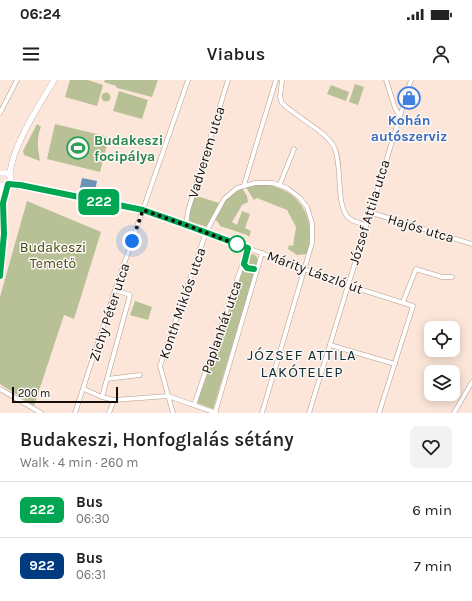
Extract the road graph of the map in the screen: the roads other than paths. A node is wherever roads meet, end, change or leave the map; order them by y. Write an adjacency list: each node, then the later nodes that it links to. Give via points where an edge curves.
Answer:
1 (17, 80): 9 (street)
2 (54, 80): 12 (main road)
3 (188, 80): 21 (street, Zichy Péter utca)
4 (228, 80): 23 (street, Vadverem utca)
5 (276, 80): 19 (street)
6 (282, 80): 24 (street, via 282,103 328,139 334,147 344,212 350,220)
7 (386, 80): 10 (street)
8 (411, 80): 10 (street, József Attila utca)
9 (0, 113)
10 (399, 115): 22 (street, József Attila utca)
11 (294, 149): 15 (street)
12 (13, 158): 13 (main road); 14 (main road)
13 (1, 173): 14 (main road)
14 (10, 176): 17 (main road); 18 (street, Márity László út)
15 (280, 184): 19 (street, via 267,182); 29 (street, via 300,198 311,218 312,243)
16 (0, 185): 17 (main road); 20 (main road)
17 (8, 185): 18 (street, Márity László út); 20 (main road)
18 (20, 185): 21 (street, Márity László út)
19 (244, 185): 25 (street, Konth Miklós utca, via 224,199)
20 (3, 203): 30 (main road, via 4,234)
21 (143, 210): 23 (street, Márity László út); 33 (street, Zichy Péter utca)
22 (369, 212): 24 (street, József Attila utca); 26 (street, Hajós utca)
23 (186, 225): 25 (street, Márity László út)
24 (366, 225): 32 (street, József Attila utca)
25 (206, 232): 27 (street, Márity László út); 42 (street, Konth Miklós utca, via 160,366)
26 (472, 244)
27 (248, 248): 28 (street, Márity László út); 45 (street, Paplanhát utca)
28 (262, 253): 29 (street, Márity László út); 50 (street)
29 (305, 270): 32 (street, Márity László út); 51 (street)
30 (0, 276)
31 (452, 277): 34 (street, via 442,277 416,269)
32 (347, 285): 34 (street, Márity László út); 35 (street, József Attila utca)
33 (115, 290): 38 (street, via 130,295); 41 (street, Zichy Péter utca)
34 (403, 302): 36 (street, via 413,306)
35 (330, 345): 36 (street); 52 (street, József Attila utca)
36 (395, 364): 53 (street)
37 (140, 375): 38 (street)
38 (107, 379): 43 (street)
39 (472, 382): 54 (street)
40 (0, 389): 46 (street)
41 (84, 389): 43 (street); 47 (street, Zichy Péter utca)
42 (168, 396): 44 (street); 45 (street); 49 (street)
43 (102, 397): 44 (street)
44 (114, 400): 48 (street)
45 (194, 405): 50 (street)
46 (41, 413)
47 (75, 413)
48 (109, 413)
49 (173, 413)
50 (216, 413)
51 (262, 413)
52 (309, 413)
53 (379, 413)
54 (454, 413)

